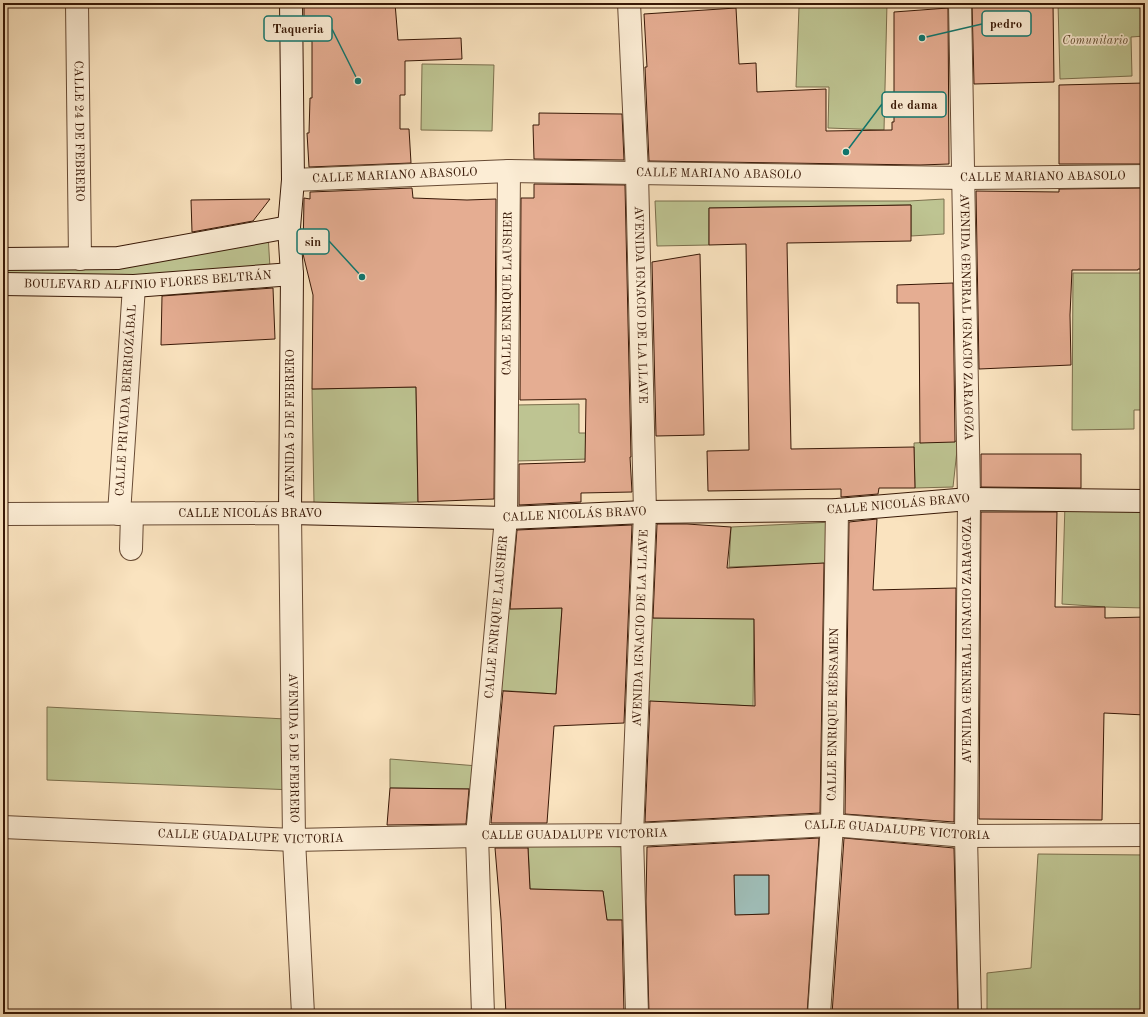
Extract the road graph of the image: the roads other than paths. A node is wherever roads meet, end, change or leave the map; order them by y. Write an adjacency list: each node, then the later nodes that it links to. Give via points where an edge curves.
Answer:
1 (77, 3): 12 (street, CALLE 24 DE FEBRERO)
2 (291, 3): 9 (street, AVENIDA 5 DE FEBRERO)
3 (629, 3): 6 (street, AVENIDA IGNACIO DE LA LLAVE)
4 (960, 3): 8 (street, AVENIDA GENERAL IGNACIO ZARAGOZA)
5 (509, 170): 6 (street, CALLE MARIANO ABASOLO); 9 (street, CALLE MARIANO ABASOLO); 23 (street, CALLE ENRIQUE LAUSHER)
6 (638, 173): 8 (street, CALLE MARIANO ABASOLO); 19 (street, AVENIDA IGNACIO DE LA LLAVE)
7 (1145, 176): 8 (street, CALLE MARIANO ABASOLO)
8 (963, 178): 16 (street, AVENIDA GENERAL IGNACIO ZARAGOZA)
9 (293, 180): 10 (street, AVENIDA 5 DE FEBRERO)
10 (289, 227): 12 (street, BOULEVARD ALFINIO FLORES BELTRÁN, via 118,258); 13 (street, AVENIDA 5 DE FEBRERO)
11 (3, 259): 12 (street, BOULEVARD ALFINIO FLORES BELTRÁN)
12 (80, 259)
13 (292, 274): 15 (street, BOULEVARD ALFINIO FLORES BELTRÁN); 20 (street, AVENIDA 5 DE FEBRERO)
14 (3, 284): 15 (street, BOULEVARD ALFINIO FLORES BELTRÁN)
15 (134, 286): 22 (street, CALLE PRIVADA BERRIOZÁBAL)
16 (969, 499): 17 (street, CALLE NICOLÁS BRAVO); 18 (street, CALLE NICOLÁS BRAVO); 30 (street, AVENIDA GENERAL IGNACIO ZARAGOZA)
17 (1145, 501)
18 (837, 510): 19 (street, CALLE NICOLÁS BRAVO); 25 (street, CALLE ENRIQUE RÉBSAMEN)
19 (645, 512): 23 (street, CALLE NICOLÁS BRAVO); 28 (street, AVENIDA IGNACIO DE LA LLAVE)
20 (290, 513): 22 (street, CALLE NICOLÁS BRAVO); 23 (street, CALLE NICOLÁS BRAVO); 31 (street, AVENIDA 5 DE FEBRERO)
21 (3, 514): 22 (street, CALLE NICOLÁS BRAVO)
22 (125, 514): 24 (street, CALLE PRIVADA BERRIOZÁBAL)
23 (506, 518): 29 (street, CALLE ENRIQUE LAUSHER)
24 (131, 549)
25 (832, 825): 28 (street, CALLE GUADALUPE VICTORIA); 30 (street, CALLE GUADALUPE VICTORIA); 35 (street, CALLE ENRIQUE RÉBSAMEN)
26 (3, 827): 31 (street, CALLE GUADALUPE VICTORIA)
27 (1145, 834): 30 (street, CALLE GUADALUPE VICTORIA)
28 (632, 835): 29 (street, CALLE GUADALUPE VICTORIA); 34 (street, AVENIDA IGNACIO DE LA LLAVE)
29 (478, 836): 31 (street, CALLE GUADALUPE VICTORIA); 33 (street, CALLE ENRIQUE LAUSHER)
30 (966, 836): 36 (street, AVENIDA GENERAL IGNACIO ZARAGOZA)
31 (294, 840): 32 (street, AVENIDA 5 DE FEBRERO)
32 (303, 1014)
33 (483, 1014)
34 (637, 1014)
35 (819, 1014)
36 (970, 1014)

